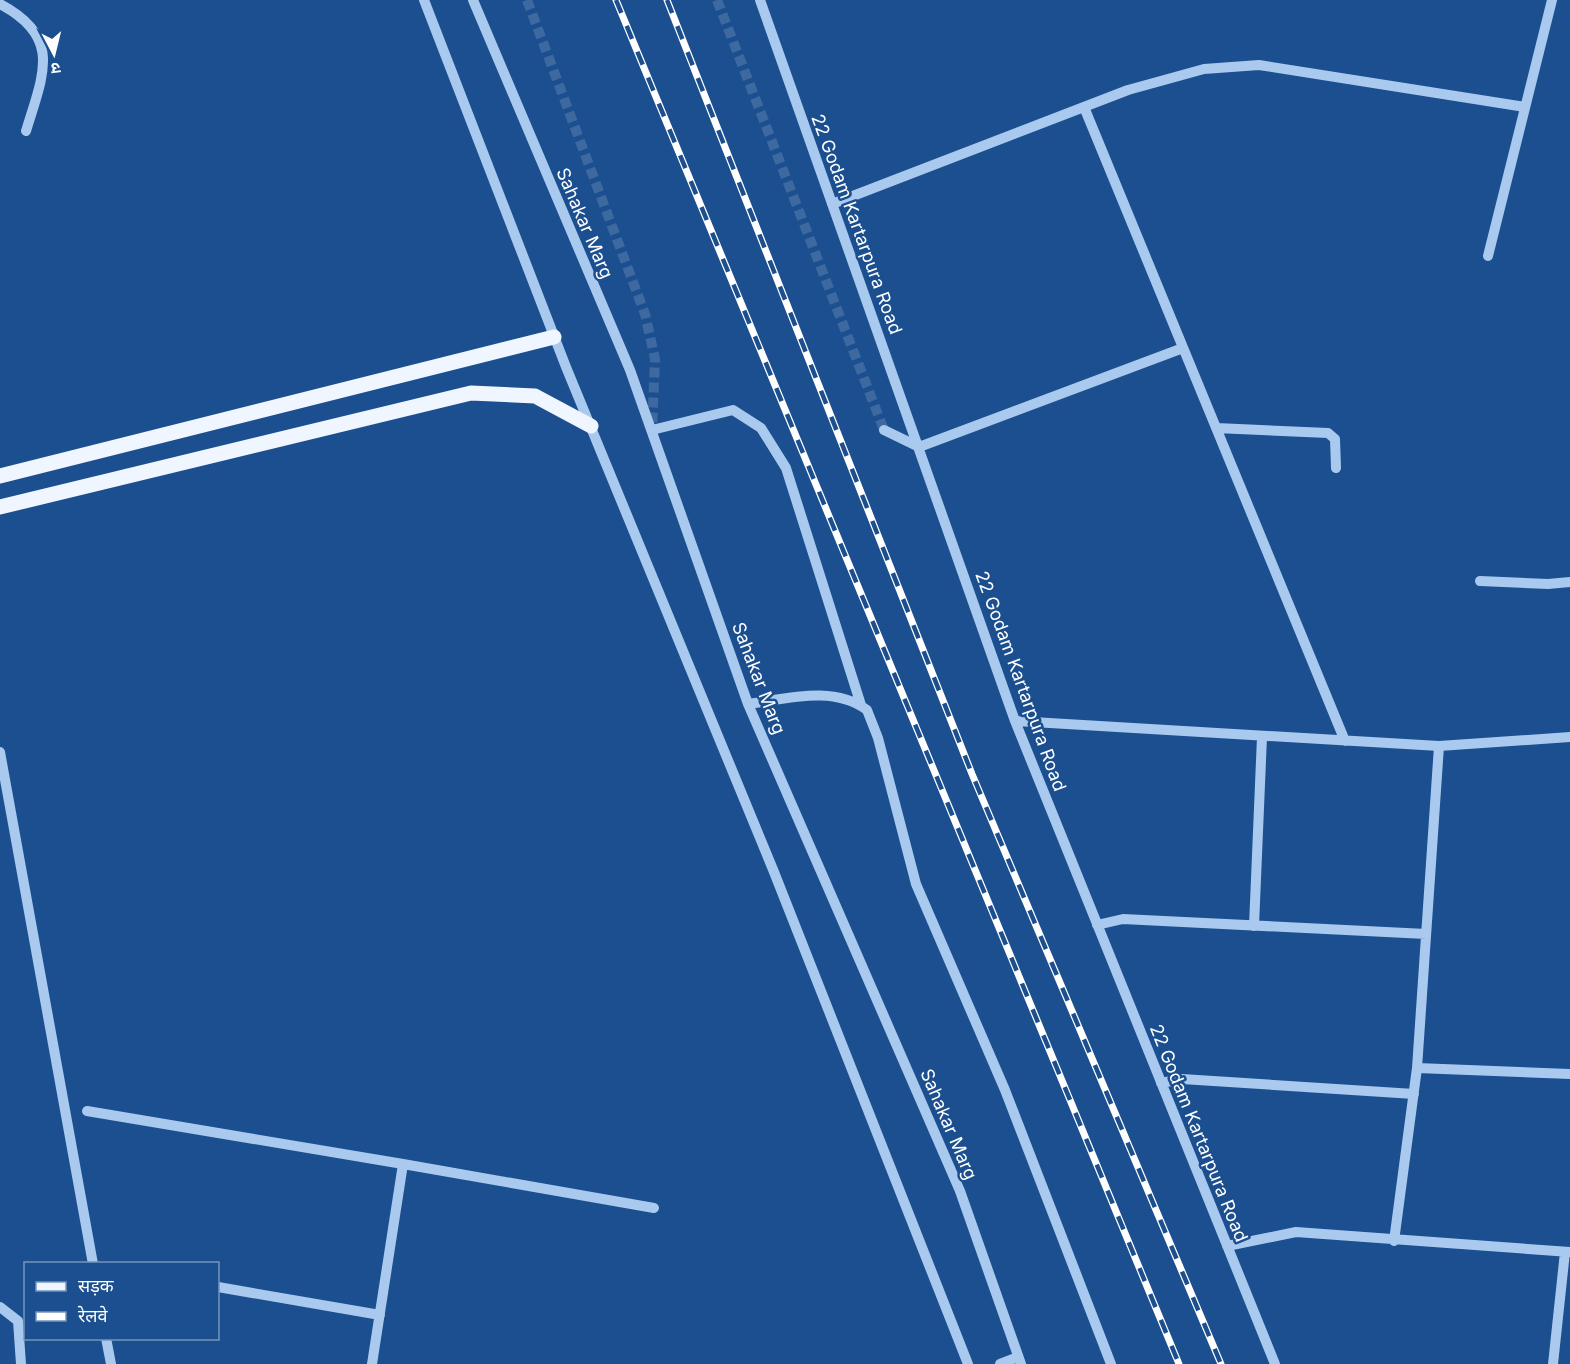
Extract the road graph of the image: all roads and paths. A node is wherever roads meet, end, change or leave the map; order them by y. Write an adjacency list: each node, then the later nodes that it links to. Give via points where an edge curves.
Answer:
1 (424, 0): 11 (street)
2 (473, 0): 15 (street, Sahakar Marg)
3 (760, 0): 9 (street, 22 Godam Kartarpura Road)
4 (1552, 0): 7 (street)
5 (0, 4): 8 (street, via 35,31 44,48 44,73)
6 (1084, 107): 7 (street, via 1204,69 1259,65); 9 (street); 12 (street)
7 (1525, 107): 10 (street)
8 (26, 131)
9 (832, 204): 17 (street, 22 Godam Kartarpura Road)
10 (1488, 256)
11 (554, 337): 13 (street); 19 (main road)
12 (1183, 348): 14 (street); 17 (street)
13 (591, 426): 20 (main road, via 535,396 471,393); 53 (street, via 774,872)
14 (1216, 428): 18 (street, via 1328,433 1335,439); 28 (street)
15 (652, 430): 23 (street, Sahakar Marg); 24 (street, via 733,410 761,428 786,468)
16 (884, 430): 17 (street)
17 (919, 447): 25 (street, 22 Godam Kartarpura Road)
18 (1336, 468)
19 (0, 476)
20 (0, 507)
21 (1480, 580): 22 (street)
22 (1570, 582)
23 (748, 704): 24 (street, via 826,696 842,697); 49 (street, Sahakar Marg, via 960,1191)
24 (861, 705): 55 (street, via 867,710 878,738 916,884 1005,1090)
25 (1015, 721): 26 (street); 31 (street, 22 Godam Kartarpura Road)
26 (1262, 737): 28 (street); 32 (street)
27 (1570, 737): 29 (street)
28 (1345, 741): 29 (street)
29 (1439, 746): 33 (street)
30 (0, 752): 44 (street)
31 (1097, 925): 32 (street, via 1124,919); 36 (street, 22 Godam Kartarpura Road)
32 (1254, 926): 33 (street)
33 (1426, 934): 34 (street)
34 (1417, 1068): 35 (street); 37 (street)
35 (1570, 1074)
36 (1161, 1083): 37 (street, via 1182,1079); 42 (street, 22 Godam Kartarpura Road)
37 (1414, 1094): 41 (street)
38 (87, 1112): 39 (street)
39 (404, 1164): 40 (street); 47 (street)
40 (654, 1208)
41 (1394, 1241): 42 (street, via 1296,1232); 43 (street)
42 (1227, 1246): 56 (street, 22 Godam Kartarpura Road)
43 (1568, 1252): 57 (street)
44 (93, 1262)
45 (219, 1287): 47 (street)
46 (0, 1307): 50 (street, via 18,1321)
47 (380, 1315): 52 (street)
48 (106, 1340): 51 (street)
49 (1019, 1360): 54 (street)
50 (21, 1364)
51 (111, 1364)
52 (372, 1364)
53 (968, 1364)
54 (1000, 1364)
55 (1111, 1364)
56 (1275, 1364)
57 (1553, 1364)

